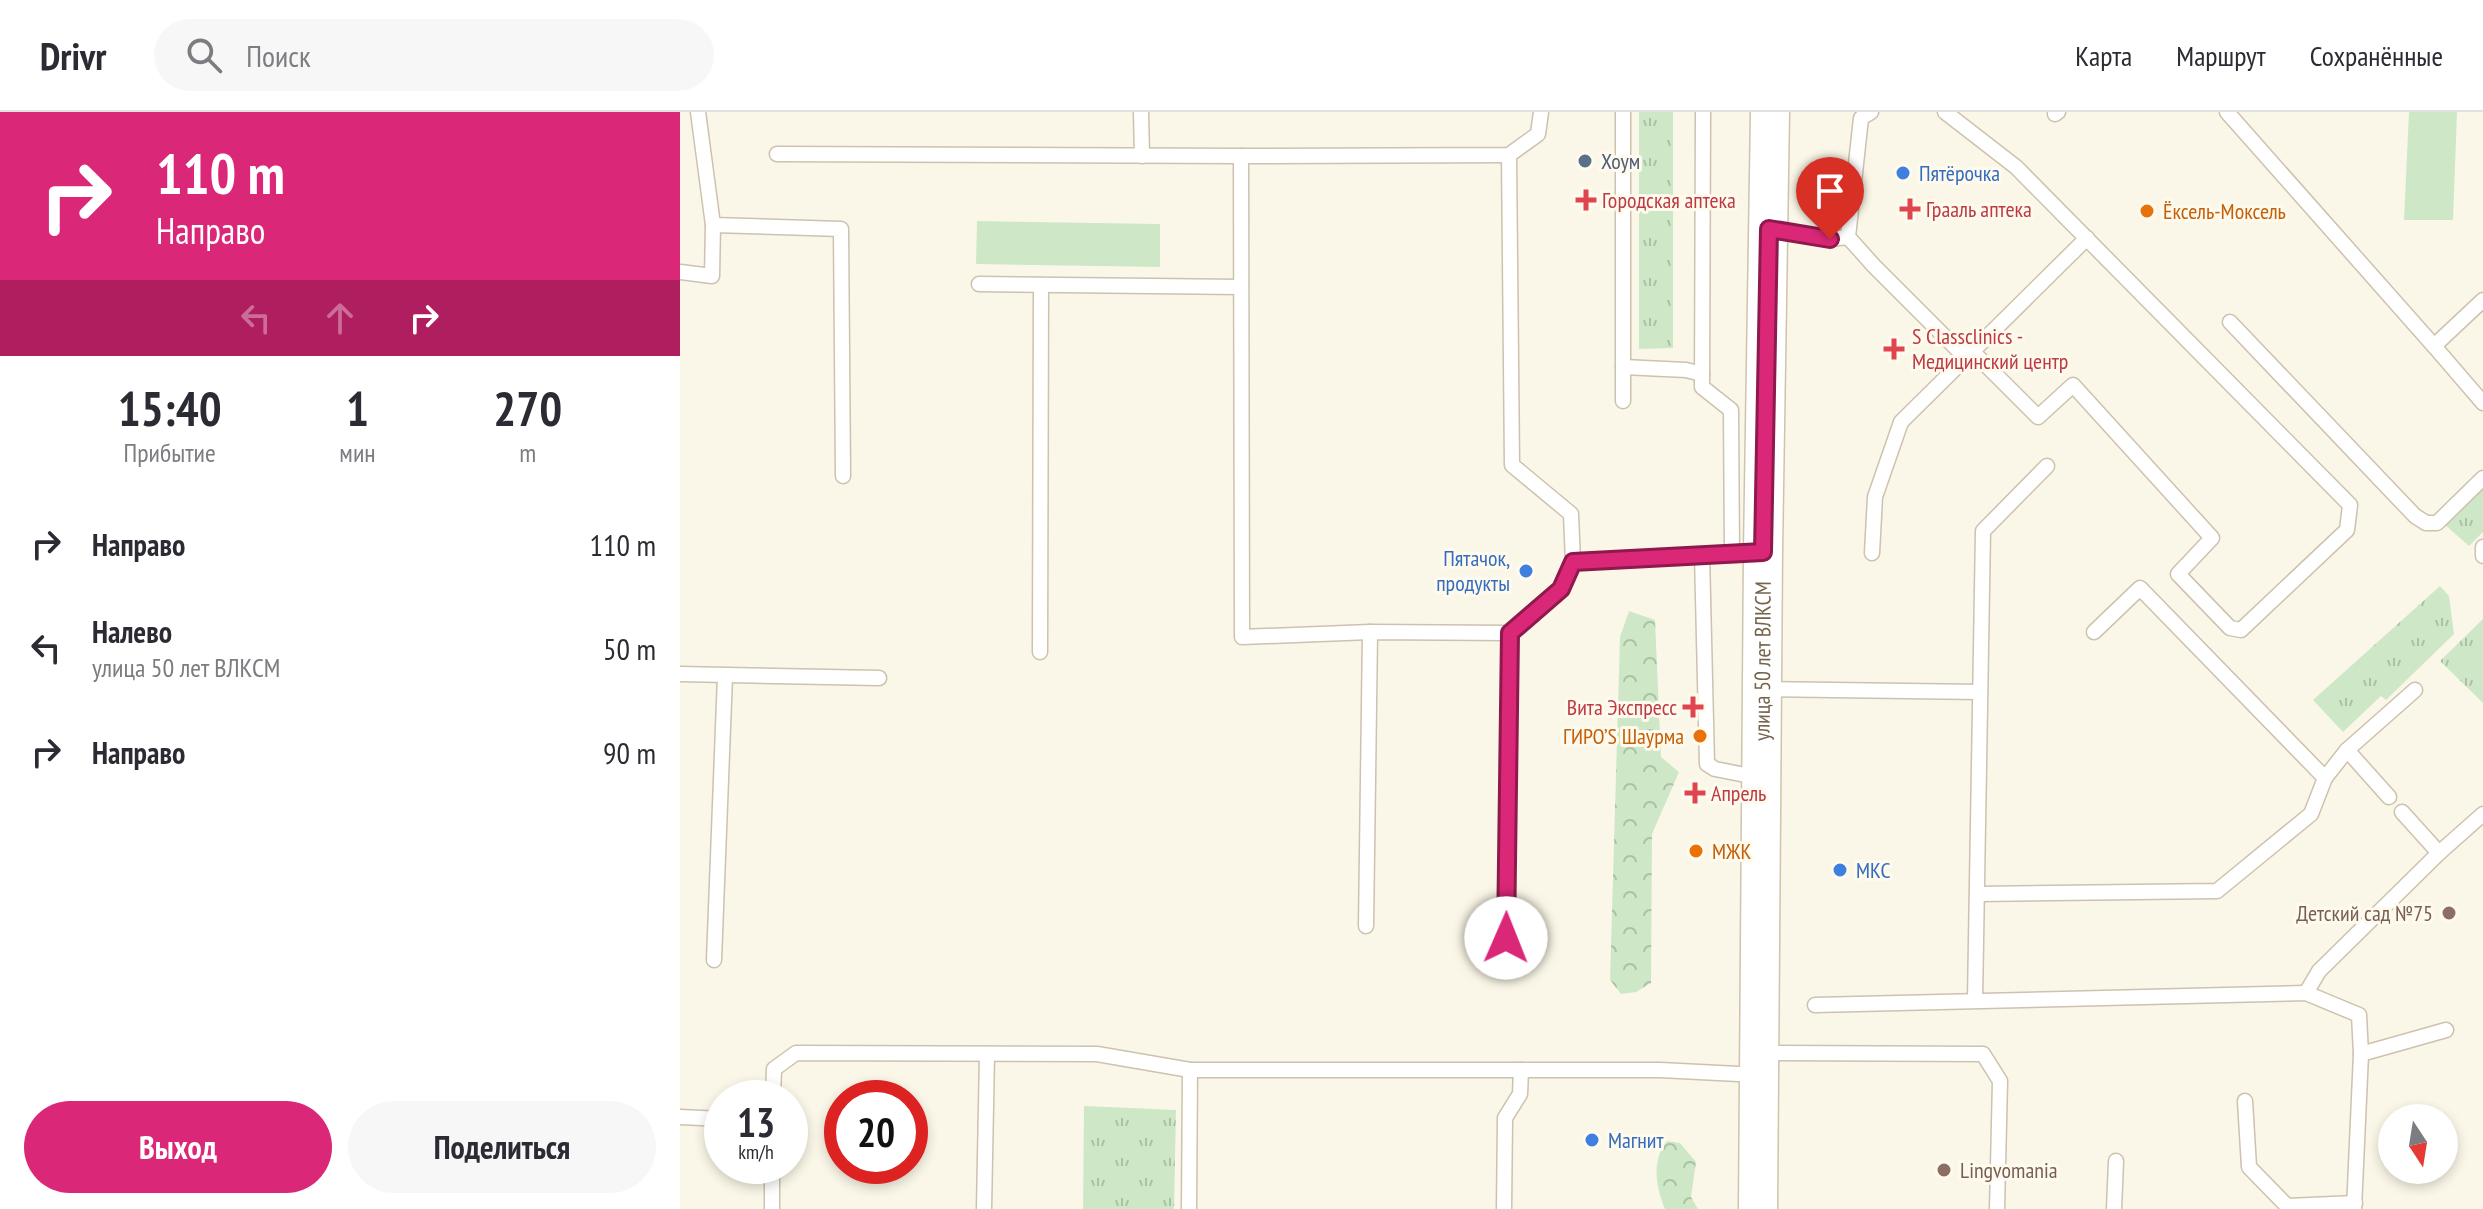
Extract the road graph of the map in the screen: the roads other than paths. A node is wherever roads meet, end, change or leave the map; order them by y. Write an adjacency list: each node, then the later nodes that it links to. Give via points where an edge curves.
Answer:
1 (698, 112): 14 (lane)
2 (1141, 112): 12 (lane)
3 (1541, 112): 11 (lane, via 1538,134)
4 (1623, 112): 26 (lane)
5 (1703, 112): 27 (lane)
6 (1770, 112): 15 (street, улица 50 лет ВЛКСМ)
7 (1871, 112): 16 (lane, via 1861,118)
8 (1945, 112): 17 (lane, via 2016,167)
9 (2227, 112): 24 (lane)
10 (777, 154): 12 (lane)
11 (1509, 155): 13 (lane); 38 (lane, via 1512,465 1571,514)
12 (1142, 156): 13 (lane)
13 (1241, 156): 21 (lane)
14 (713, 225): 18 (lane, via 712,276); 31 (lane, via 841,229)
15 (1769, 229): 16 (lane); 34 (street, улица 50 лет ВЛКСМ)
16 (1848, 237): 25 (lane, via 1960,352)
17 (2087, 238): 25 (lane); 25 (lane, via 2350,505 2347,530 2241,630 2230,628 2178,574 2212,538 2073,385 2038,417)
18 (680, 272)
19 (979, 284): 20 (lane)
20 (1041, 285): 21 (lane); 42 (lane)
21 (1241, 287): 39 (lane, via 1242,637)
22 (2483, 300): 24 (lane)
23 (2230, 322): 32 (lane, via 2426,523 2437,523)
24 (2434, 346): 29 (lane)
25 (1973, 352): 35 (lane, via 1901,422 1875,497)
26 (1623, 367): 27 (lane); 28 (lane)
27 (1702, 374): 34 (lane, via 1702,387 1731,410)
28 (1623, 401)
29 (2483, 403)
30 (2047, 466): 48 (lane, via 1983,531)
31 (843, 476)
32 (2483, 478)
33 (2483, 547): 37 (lane)
34 (1747, 553): 36 (lane); 46 (street, улица 50 лет ВЛКСМ)
35 (1872, 553)
36 (1702, 555): 38 (lane); 50 (lane, via 1707,764)
37 (2483, 556)
38 (1573, 562): 41 (lane, via 1561,589)
39 (1370, 632): 41 (lane); 57 (lane)
40 (2094, 632): 51 (lane, via 2140,588)
41 (1510, 633): 58 (lane)
42 (1040, 652)
43 (680, 674): 44 (lane)
44 (725, 676): 45 (lane); 59 (lane)
45 (879, 678)
46 (1762, 689): 48 (lane); 50 (street, улица 50 лет ВЛКСМ)
47 (2415, 690): 49 (lane)
48 (1980, 692): 56 (lane)
49 (2347, 750): 51 (lane); 52 (lane)
50 (1762, 778): 66 (street, улица 50 лет ВЛКСМ)
51 (2325, 778): 56 (lane, via 2311,814 2217,891)
52 (2389, 797)
53 (2402, 812): 55 (lane)
54 (2483, 814): 55 (lane)
55 (2439, 853): 60 (lane, via 2319,971)
56 (1978, 894): 61 (lane)
57 (1366, 926)
58 (1506, 938)
59 (714, 960)
60 (2306, 993): 61 (lane); 65 (lane, via 2359,1015)
61 (1975, 1000): 62 (lane)
62 (1815, 1005)
63 (2446, 1030): 65 (lane)
64 (987, 1054): 67 (lane, via 1097,1054); 69 (lane, via 796,1053 774,1069); 77 (lane)
65 (2361, 1054): 75 (lane)
66 (1759, 1064): 68 (lane); 80 (street, улица 50 лет ВЛКСМ); 81 (lane, via 1983,1054 2000,1081)
67 (1190, 1070): 68 (lane); 78 (lane)
68 (1521, 1070): 79 (lane, via 1520,1094 1505,1118)
69 (774, 1080)
70 (2245, 1101): 75 (lane, via 2249,1167 2287,1206)
71 (680, 1117): 72 (lane)
72 (704, 1118)
73 (2116, 1161): 82 (lane)
74 (772, 1184): 76 (lane)
75 (2354, 1206)
76 (772, 1209)
77 (984, 1209)
78 (1189, 1209)
79 (1504, 1209)
80 (1758, 1209)
81 (1997, 1209)
82 (2114, 1209)

